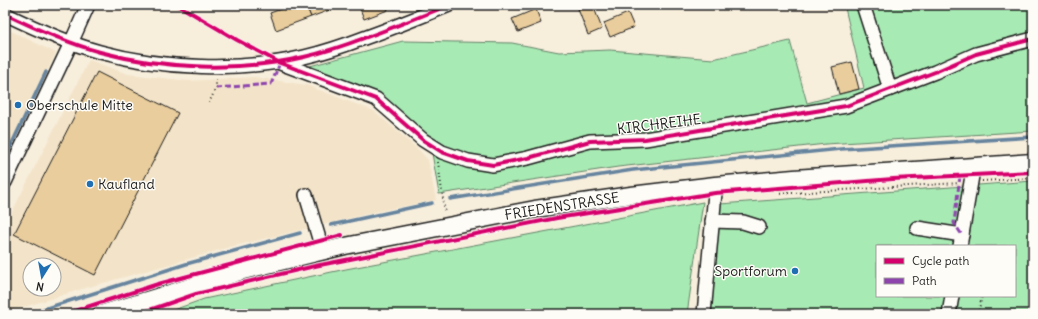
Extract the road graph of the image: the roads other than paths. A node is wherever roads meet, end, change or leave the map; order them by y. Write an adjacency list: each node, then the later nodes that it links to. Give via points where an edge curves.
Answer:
1 (88, 5): 6 (street)
2 (449, 5): 7 (street, via 335,49)
3 (863, 5): 8 (street)
4 (5, 14): 6 (street)
5 (1033, 39): 8 (street, KIRCHREIHE, via 976,54)
6 (72, 43): 7 (street, via 126,58 184,66); 10 (street)
7 (280, 63): 8 (street, KIRCHREIHE, via 376,99 423,140 442,152 468,161 493,165 590,141 645,139 846,106)
8 (890, 89)
9 (1033, 162): 11 (main road, FRIEDENSTRASSE)
10 (9, 163): 12 (street)
11 (971, 166): 13 (main road, FRIEDENSTRASSE); 18 (street, via 972,176)
12 (5, 182)
13 (715, 185): 15 (street); 19 (main road, FRIEDENSTRASSE, via 535,209)
14 (306, 195): 19 (street)
15 (712, 221): 16 (street, via 743,222); 22 (street)
16 (759, 227)
17 (917, 228): 18 (street)
18 (961, 241)
19 (323, 252): 21 (main road, FRIEDENSTRASSE, via 239,272)
20 (952, 297): 23 (street)
21 (101, 314)
22 (704, 314)
23 (949, 314)

